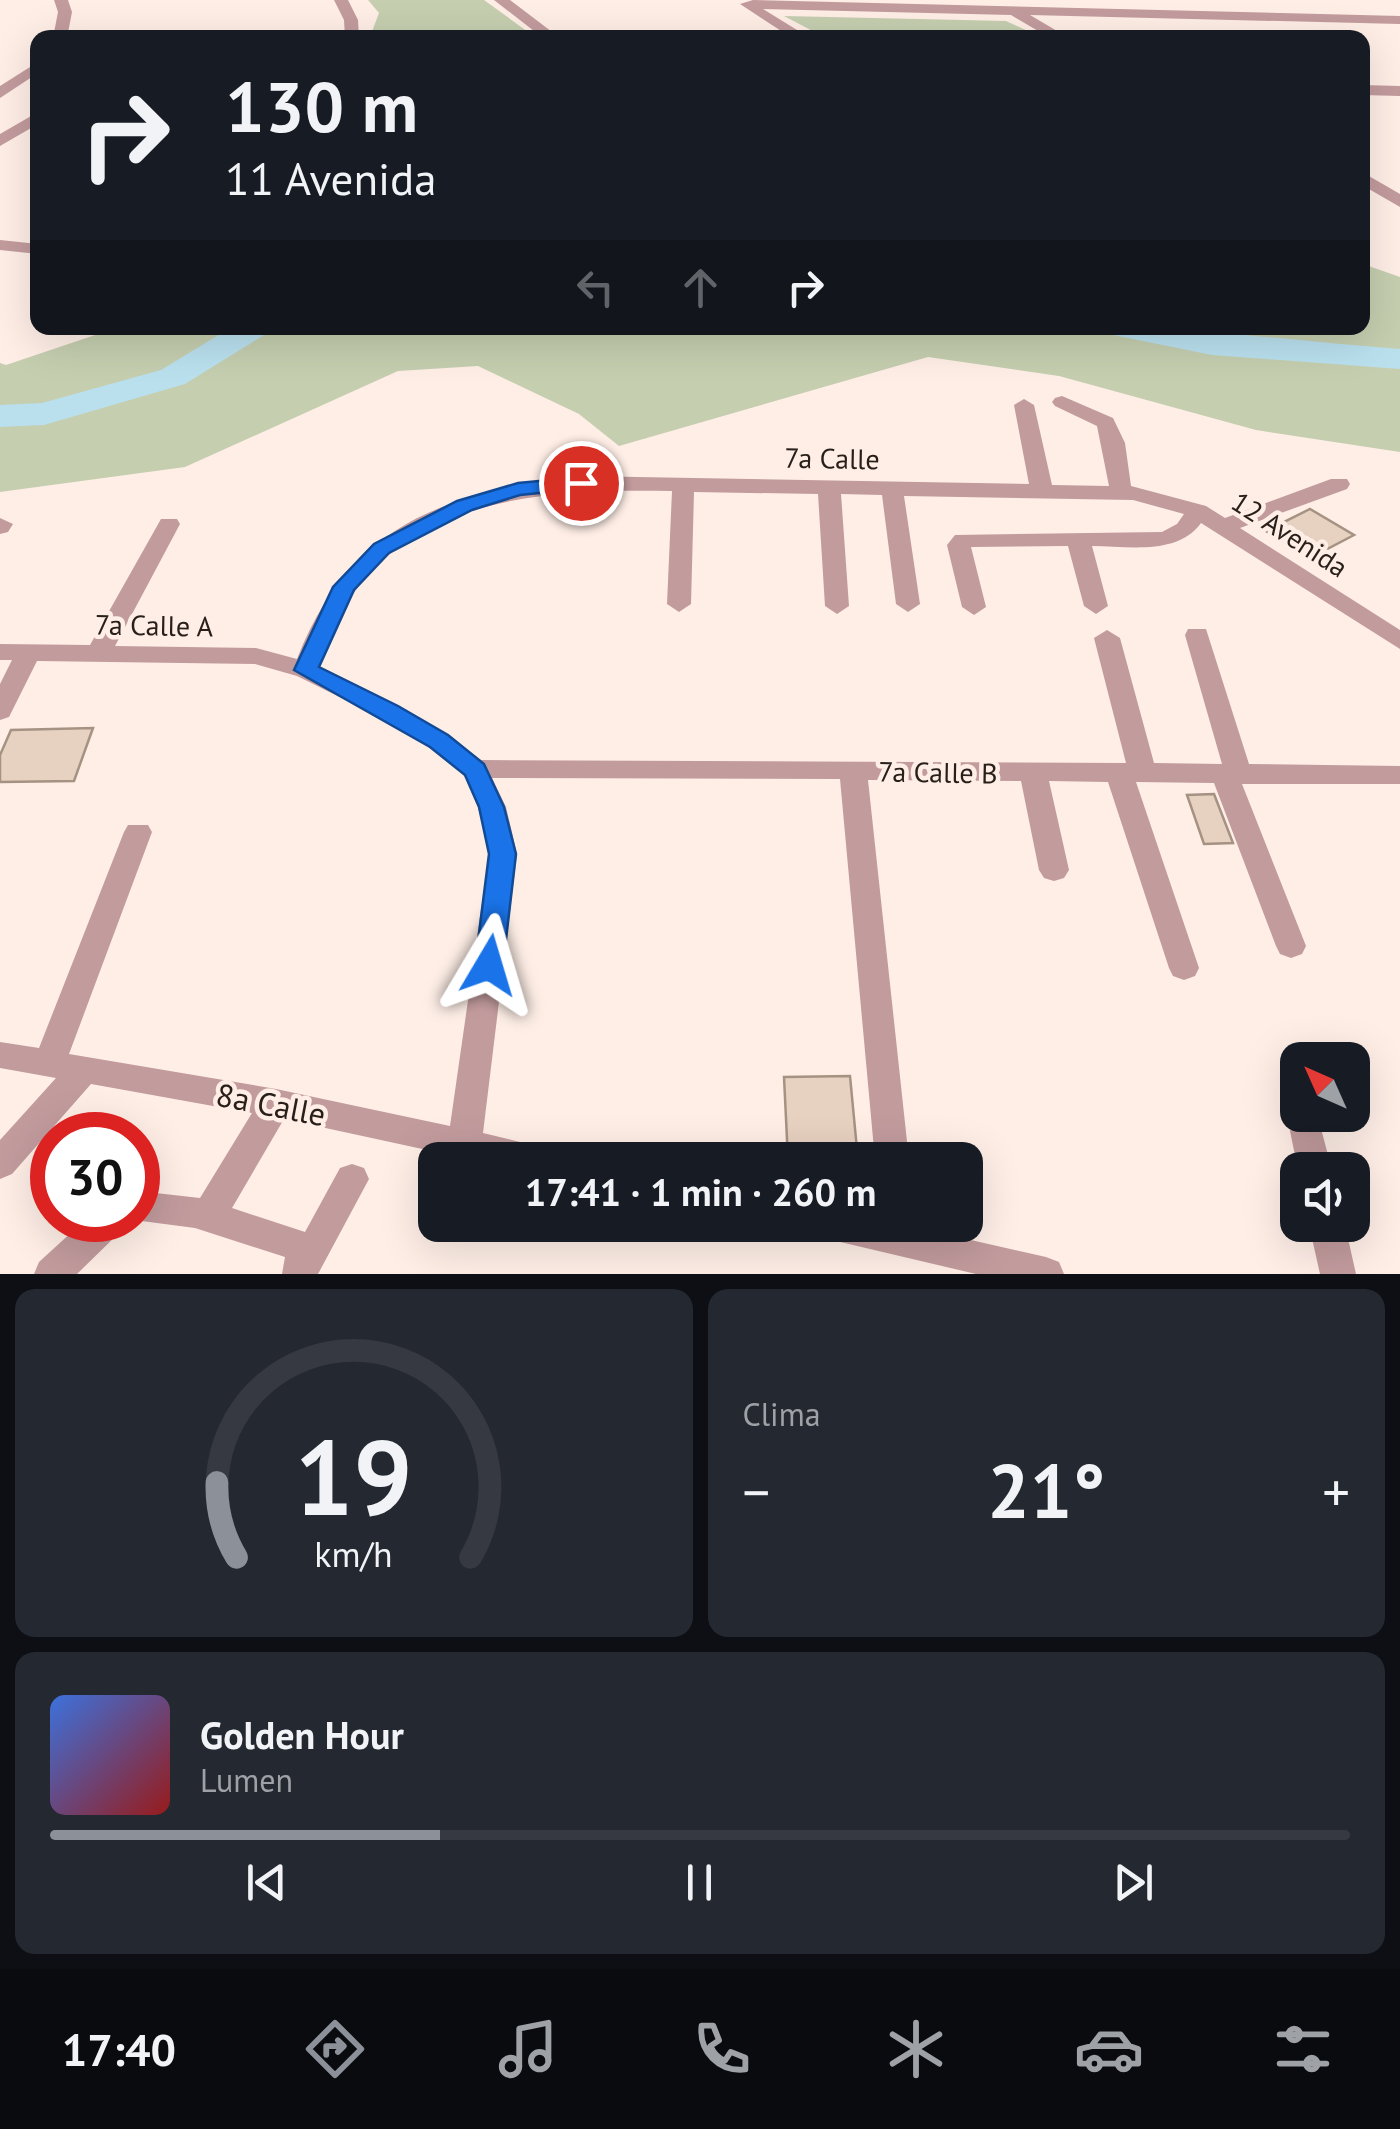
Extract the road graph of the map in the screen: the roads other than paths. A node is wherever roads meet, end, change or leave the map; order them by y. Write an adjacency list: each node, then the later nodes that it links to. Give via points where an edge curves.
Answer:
1 (61, 0): 8 (street)
2 (341, 0): 9 (street)
3 (501, 0): 10 (street)
4 (743, 2): 6 (street); 11 (street)
5 (1163, 7): 6 (street); 7 (street)
6 (1016, 12): 12 (street)
7 (1400, 20)
8 (62, 30)
9 (352, 30)
10 (543, 30)
11 (790, 30)
12 (1048, 30)
13 (30, 73): 16 (street)
14 (1370, 90): 15 (street)
15 (1400, 90)
16 (0, 97): 17 (street)
17 (30, 102)
18 (30, 122): 19 (street)
19 (0, 141)
20 (1370, 183): 21 (street)
21 (1392, 198)
22 (0, 245): 23 (street)
23 (30, 248)
24 (1062, 402): 31 (street, via 1106,422)
25 (1024, 404): 30 (street)
26 (1338, 484): 34 (street)
27 (682, 485): 28 (street, 7a Calle); 36 (street); 47 (street, 7a Calle, via 581,483 518,489 465,505 381,548 344,587)
28 (829, 488): 29 (street, 7a Calle); 38 (street)
29 (892, 489): 30 (street, 7a Calle); 37 (street)
30 (1042, 492): 31 (street, 7a Calle)
31 (1121, 493): 32 (street, 7a Calle)
32 (1198, 512): 34 (street, 12 Avenida); 35 (street, via 1167,539)
33 (168, 524): 46 (street)
34 (1224, 526): 43 (street, 12 Avenida)
35 (1078, 539): 39 (street); 40 (street, via 963,540)
36 (678, 604)
37 (908, 604)
38 (837, 606)
39 (1096, 606)
40 (974, 607)
41 (1197, 635): 53 (street)
42 (1106, 638): 52 (street)
43 (1400, 641)
44 (0, 652): 45 (street, 7a Calle A)
45 (28, 653): 46 (street, 7a Calle A); 48 (street)
46 (98, 654): 47 (street, 7a Calle A, via 256,656)
47 (306, 670): 49 (street, 7a Calle A, via 389,711)
48 (0, 711)
49 (476, 770): 50 (street, 7a Calle B); 64 (street, via 502,854)
50 (854, 770): 51 (street, 7a Calle B); 65 (street)
51 (1034, 773): 52 (street, 7a Calle B); 56 (street)
52 (1131, 774): 53 (street, 7a Calle B); 58 (street)
53 (1232, 775): 54 (street, 7a Calle B); 57 (street)
54 (1400, 775)
55 (138, 832): 60 (street)
56 (1054, 870)
57 (1290, 946)
58 (1184, 968)
59 (0, 1055): 60 (street, 8a Calle)
60 (50, 1062): 61 (street, 8a Calle)
61 (84, 1069): 62 (street, 8a Calle); 66 (street)
62 (276, 1103): 63 (street, 8a Calle); 69 (street)
63 (459, 1142)
64 (464, 1142)
65 (890, 1142)
66 (0, 1164)
67 (352, 1180): 73 (street)
68 (160, 1206): 69 (street)
69 (208, 1217): 73 (street, via 296,1245)
70 (86, 1242): 74 (street)
71 (933, 1242): 75 (street)
72 (1331, 1242): 76 (street)
73 (304, 1263)
74 (52, 1274)
75 (1046, 1274)
76 (1338, 1274)

